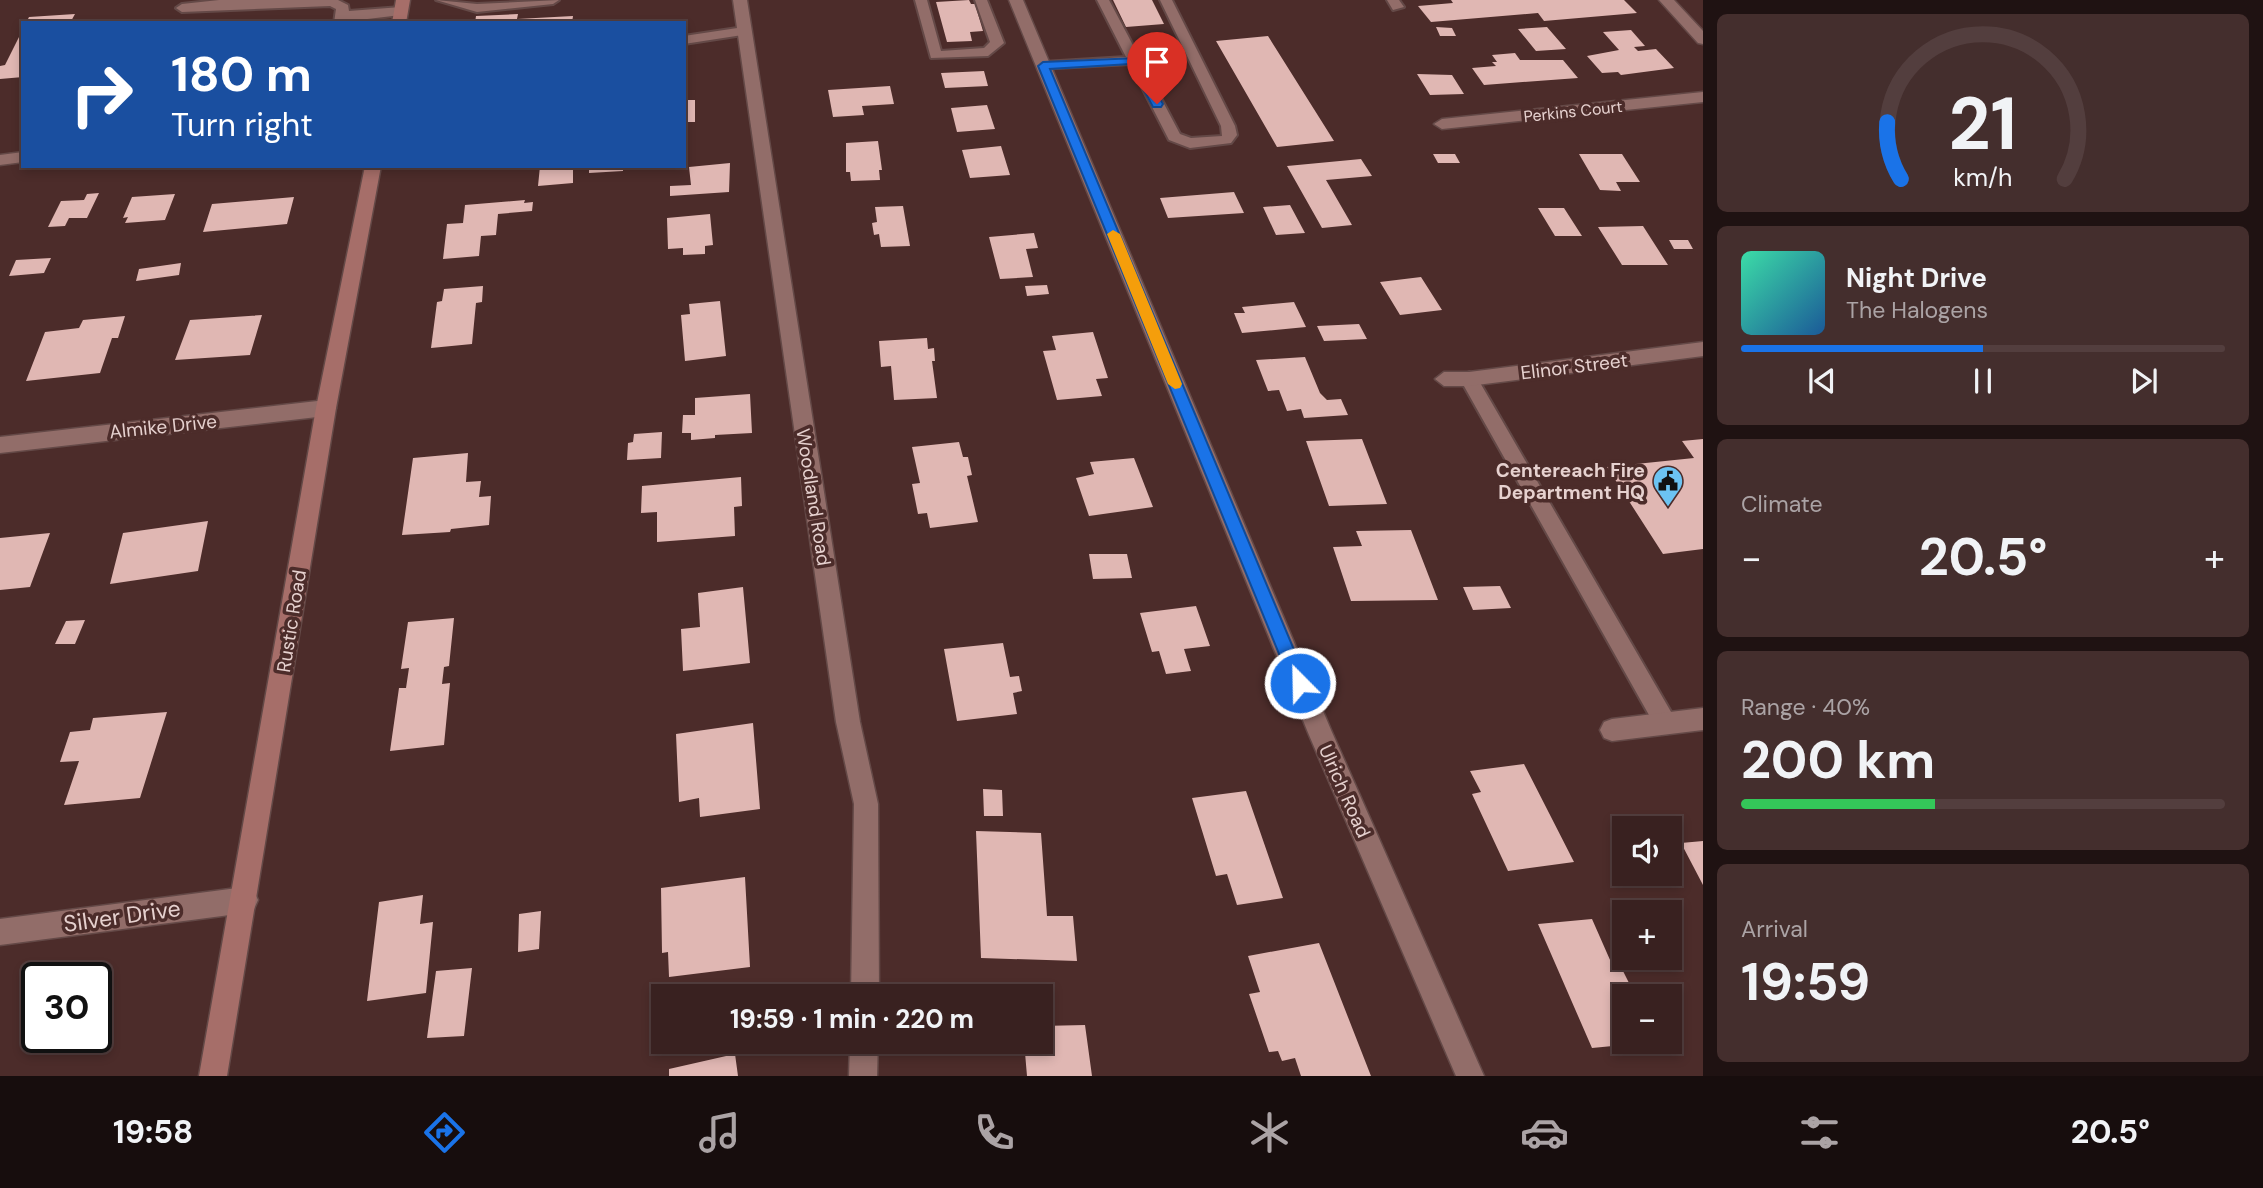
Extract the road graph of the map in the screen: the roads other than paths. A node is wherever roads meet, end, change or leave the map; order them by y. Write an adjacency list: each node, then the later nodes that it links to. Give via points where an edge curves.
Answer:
1 (442, 0): 2 (lane, via 477,8)
2 (553, 0)
3 (740, 0): 16 (street, Woodland Road)
4 (921, 0): 5 (lane, via 936,55 995,48)
5 (981, 0)
6 (1016, 0): 20 (street, Ulrich Road)
7 (1103, 0): 19 (lane)
8 (1166, 0): 19 (lane, via 1230,135 1226,140 1190,143 1174,137)
9 (1666, 0): 18 (street)
10 (223, 3): 11 (lane); 12 (lane)
11 (276, 3): 14 (lane, via 332,2 343,8)
12 (183, 4): 15 (lane)
13 (401, 11): 14 (lane)
14 (341, 20)
15 (178, 21)
16 (744, 31): 17 (lane); 36 (street, Woodland Road, via 848,722 866,804)
17 (686, 40)
18 (1703, 40)
19 (1134, 60): 20 (lane)
20 (1043, 66): 40 (street, Ulrich Road, via 1315,722)
21 (1703, 97): 22 (street, Perkins Court)
22 (1442, 124)
23 (21, 158): 24 (street)
24 (0, 160)
25 (373, 168): 29 (street, Rustic Road)
26 (1703, 349): 28 (street, Elinor Street)
27 (1444, 379): 28 (street, Elinor Street)
28 (1469, 379): 32 (lane)
29 (327, 408): 30 (street, Almike Drive); 34 (street, Rustic Road)
30 (0, 445)
31 (1703, 719): 32 (street)
32 (1667, 724): 33 (street)
33 (1612, 730)
34 (245, 900): 35 (street, Silver Drive); 38 (street, Rustic Road)
35 (0, 932)
36 (865, 984)
37 (864, 1054): 39 (street)
38 (213, 1076)
39 (863, 1076)
40 (1470, 1076)

